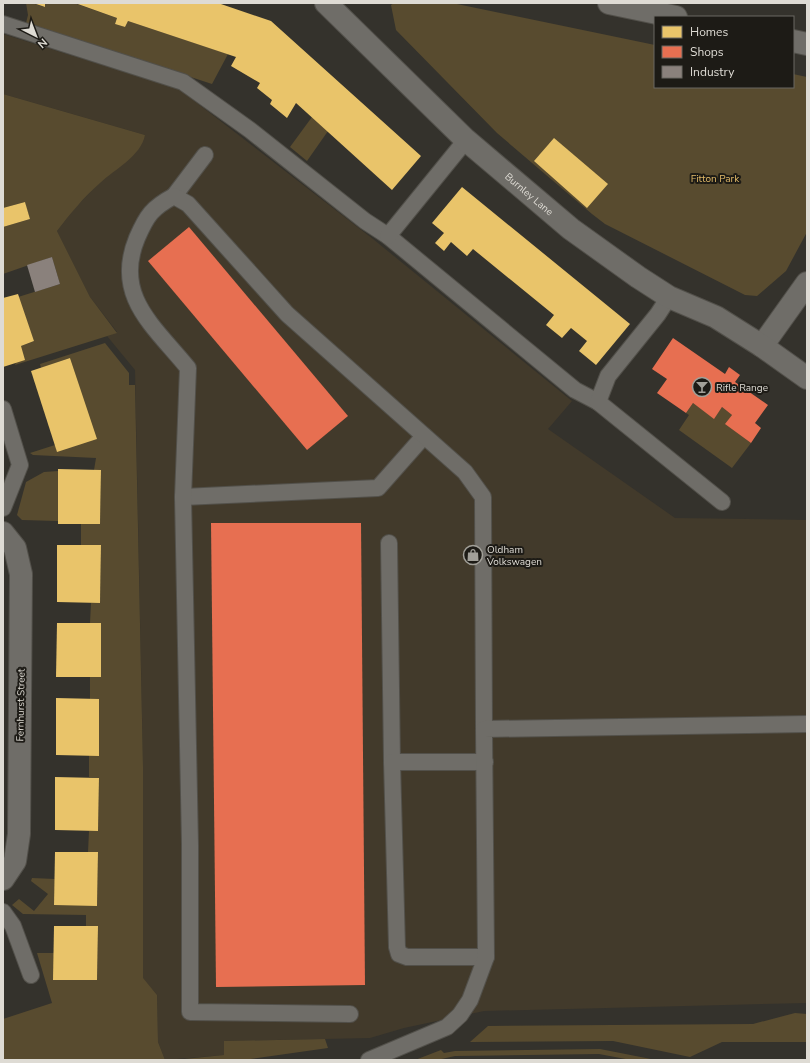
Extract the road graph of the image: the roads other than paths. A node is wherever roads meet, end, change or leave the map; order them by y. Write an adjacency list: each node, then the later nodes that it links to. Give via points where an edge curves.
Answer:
1 (326, 3): 7 (street, Burnley Lane)
2 (609, 3): 3 (street)
3 (671, 16)
4 (3, 24): 10 (lane, via 184,82)
5 (794, 41): 6 (street)
6 (807, 44)
7 (466, 140): 10 (lane); 12 (street, Burnley Lane, via 571,229)
8 (205, 155): 9 (lane)
9 (174, 196): 17 (lane, via 188,204 287,314); 18 (lane, via 158,205 145,220 131,254 130,281 138,307 188,368)
10 (388, 236): 15 (lane, via 575,390)
11 (807, 283): 13 (street)
12 (669, 297): 13 (street, Burnley Lane, via 716,318); 15 (lane, via 608,376)
13 (762, 346): 14 (street, Burnley Lane)
14 (807, 378)
15 (598, 402): 19 (lane)
16 (3, 409): 20 (lane, via 20,465)
17 (424, 436): 18 (lane, via 378,488); 24 (lane, via 465,472 483,497)
18 (183, 497): 31 (lane, via 190,844 190,1012)
19 (722, 502)
20 (3, 508)
21 (3, 533): 27 (street, Fernhurst Street, via 15,548 21,574 19,834 15,861)
22 (389, 543): 25 (lane)
23 (807, 724): 24 (lane)
24 (484, 729): 26 (lane)
25 (392, 762): 26 (lane); 29 (lane, via 399,954 406,957)
26 (485, 762): 29 (lane)
27 (3, 879)
28 (3, 912): 30 (lane, via 13,926)
29 (486, 957): 32 (lane, via 470,1000 460,1015 447,1027)
30 (30, 975)
31 (350, 1014)
32 (369, 1060)

